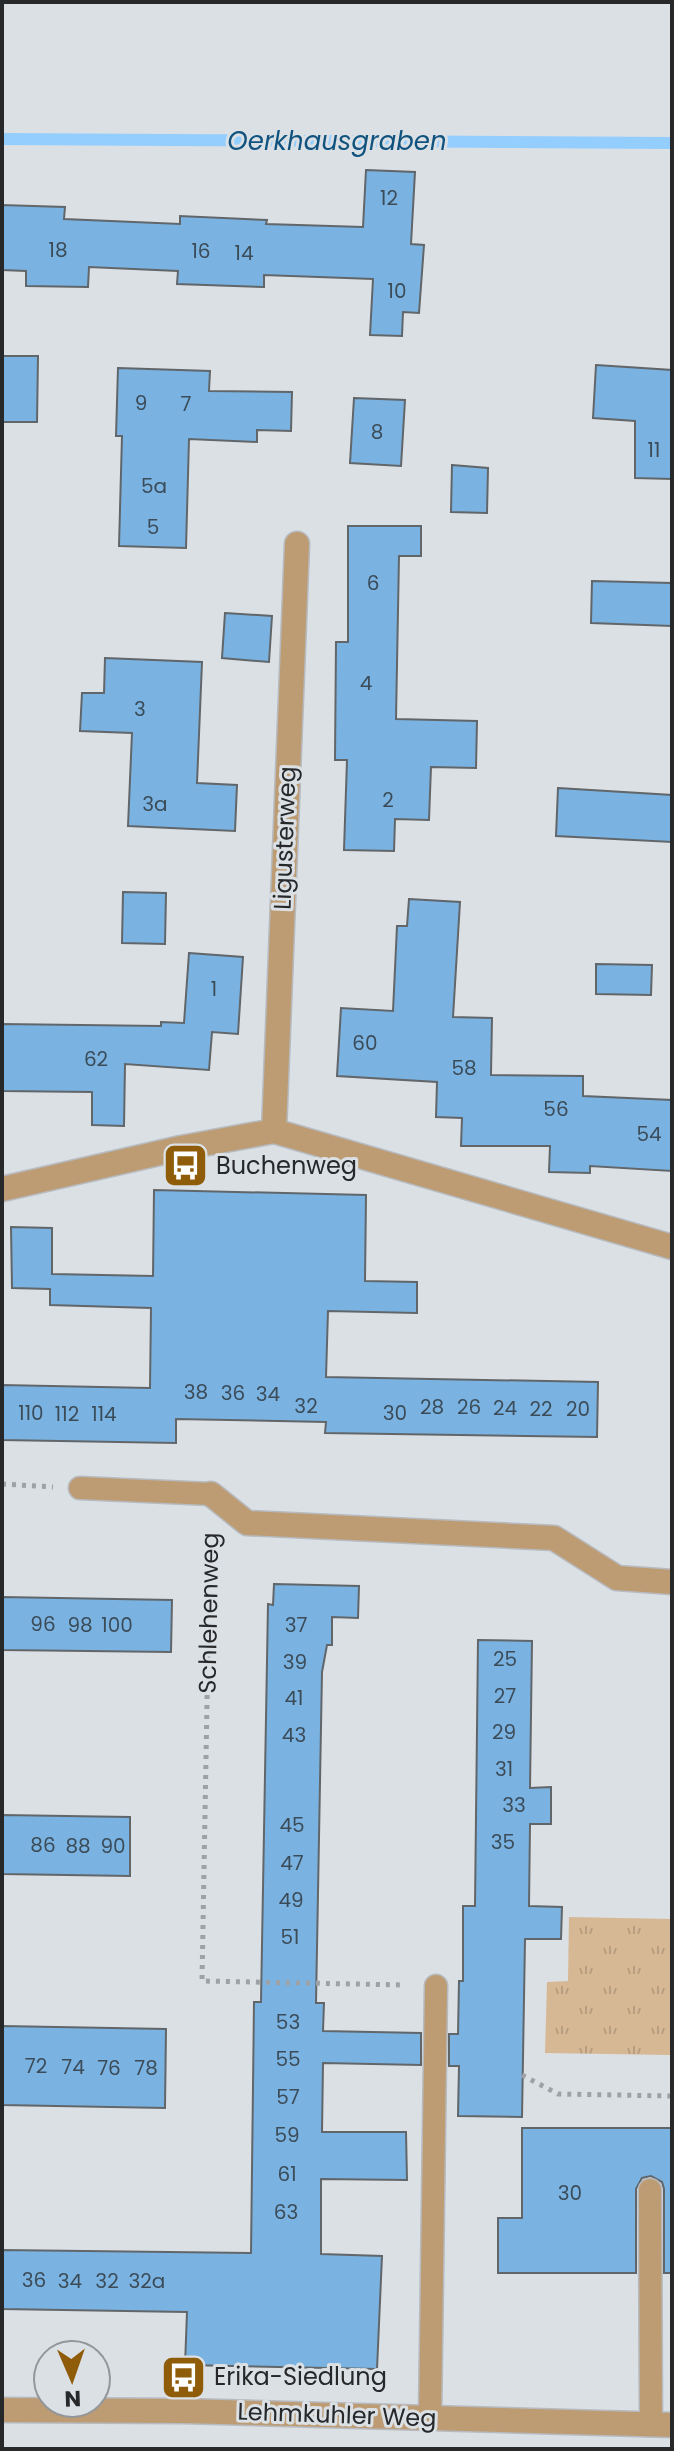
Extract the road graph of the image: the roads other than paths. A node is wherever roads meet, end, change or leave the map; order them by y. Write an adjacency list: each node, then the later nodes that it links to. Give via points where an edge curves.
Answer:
1 (297, 544): 2 (street, Ligusterweg)
2 (274, 1131): 3 (street); 4 (street)
3 (2, 1189)
4 (672, 1247)
5 (80, 1488): 6 (lane)
6 (211, 1494): 7 (street, Schlehenweg, via 247,1523 554,1538 617,1578)
7 (672, 1582)
8 (436, 1986): 11 (lane)
9 (650, 2190): 12 (lane)
10 (2, 2410): 11 (street, Lehmkuhler Weg)
11 (430, 2418): 12 (street, Lehmkuhler Weg)
12 (661, 2425)

